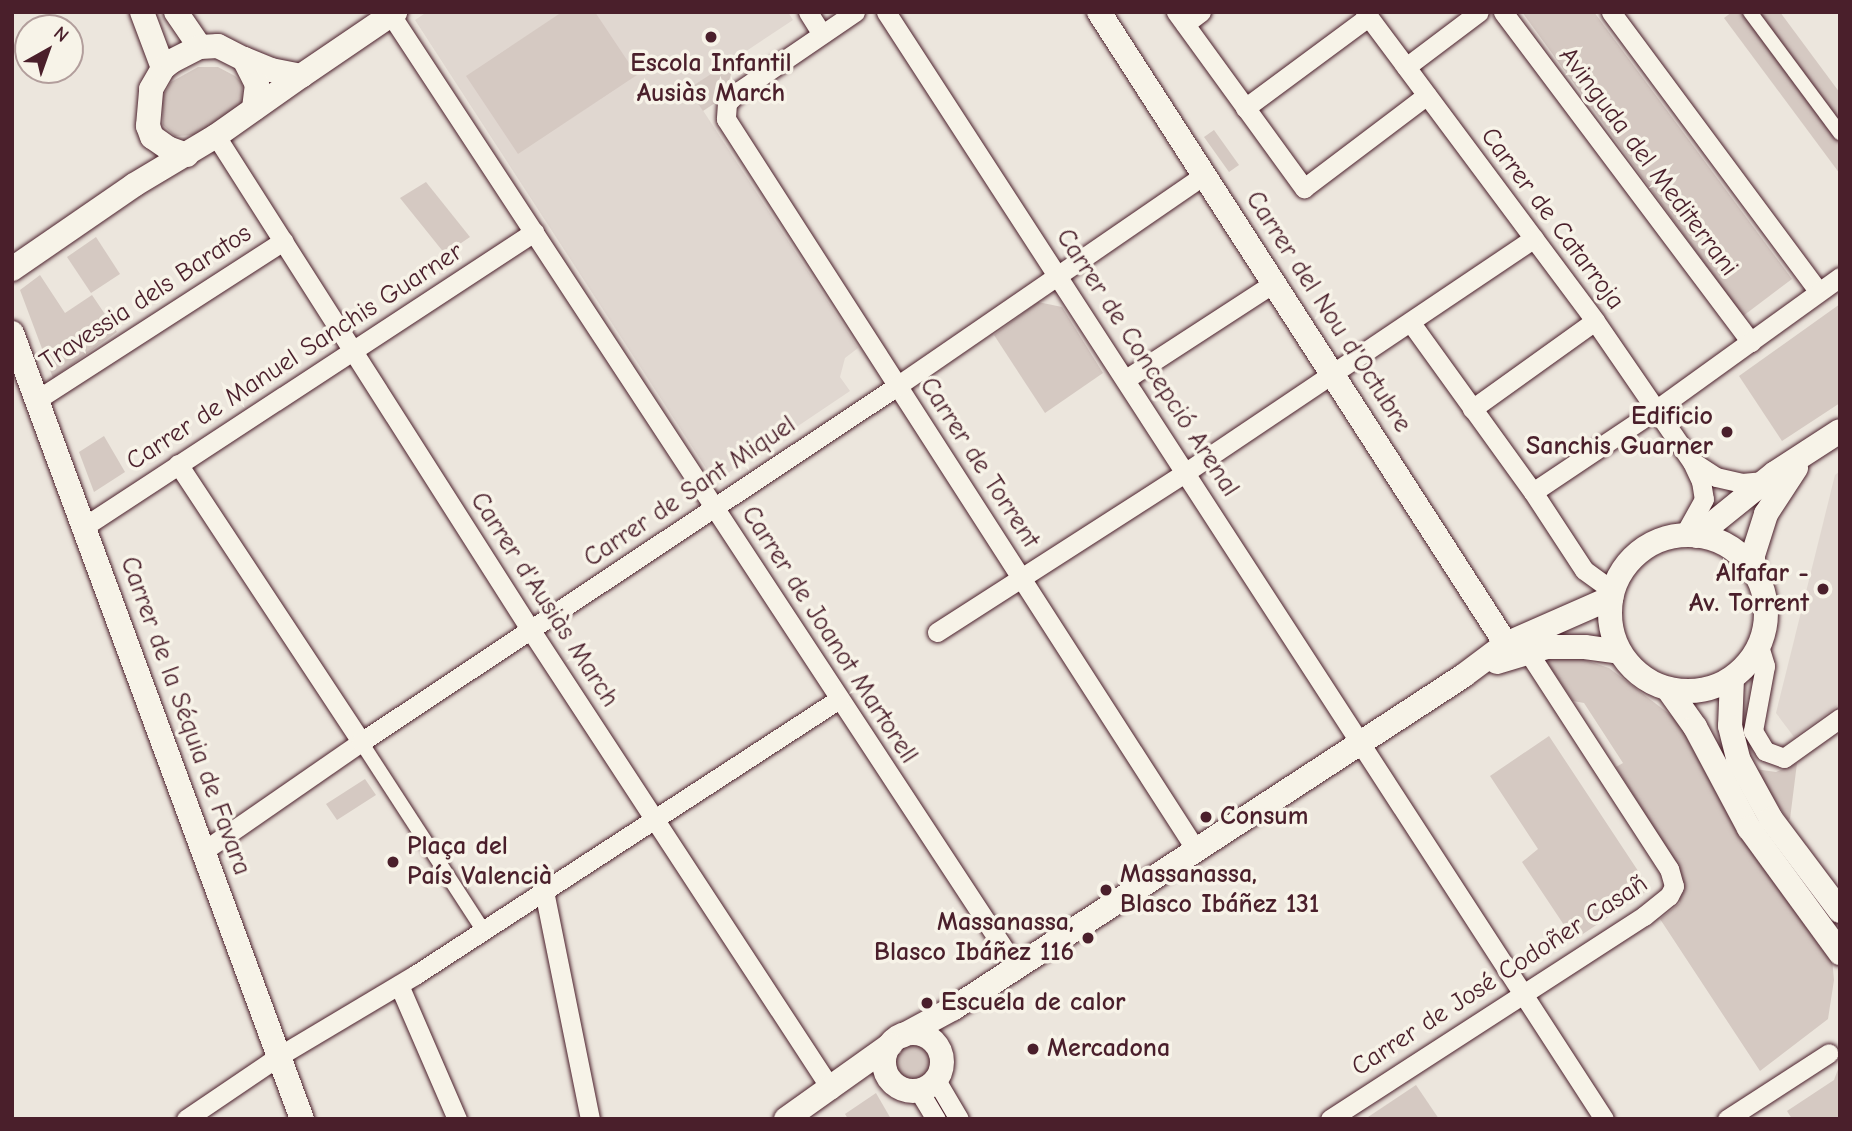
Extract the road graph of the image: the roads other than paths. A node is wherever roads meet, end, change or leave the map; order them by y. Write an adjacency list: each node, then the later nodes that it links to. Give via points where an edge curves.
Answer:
1 (142, 12): 19 (street)
2 (176, 12): 16 (street)
3 (808, 12): 15 (street)
4 (855, 12): 15 (street)
5 (886, 12): 34 (street, Carrer de Concepció Arenal)
6 (1098, 12): 28 (street, Carrer del Nou d'Octubre)
7 (1201, 12): 14 (street)
8 (1479, 12): 18 (street)
9 (1503, 12): 41 (street, Avinguda del Mediterrani)
10 (1611, 12): 37 (street)
11 (1750, 12): 24 (street)
12 (393, 13): 20 (street); 30 (street, Carrer de Joanot Martorell)
13 (1367, 15): 18 (street, Carrer de Catarroja); 22 (street)
14 (1181, 18): 22 (street)
15 (822, 34): 45 (street, Carrer de Torrent, via 739,91 727,103 726,119)
16 (200, 47): 17 (street, via 218,46); 19 (street)
17 (244, 59): 20 (street, via 271,71); 23 (street, via 257,84)
18 (1406, 67): 21 (street, Carrer de Catarroja)
19 (163, 68): 26 (street, via 147,108)
20 (301, 76): 23 (street)
21 (1427, 95): 22 (street, via 1304,188); 31 (street, Carrer de Catarroja)
22 (1245, 108)
23 (254, 109): 25 (street)
24 (1840, 133)
25 (216, 136): 27 (street); 32 (street, Carrer d'Ausiàs March)
26 (152, 137): 27 (street); 29 (street)
27 (187, 155): 29 (street)
28 (1205, 174): 34 (street, Carrer de Sant Miquel); 36 (street, Carrer del Nou d'Octubre)
29 (134, 185): 33 (street)
30 (534, 232): 42 (street, Carrer de Manuel Sanchis Guarner); 56 (street, Carrer de Joanot Martorell)
31 (1534, 238): 38 (street, Carrer de Catarroja); 39 (street)
32 (283, 241): 42 (street, Carrer d'Ausiàs March); 46 (street, Travessia dels Baratos)
33 (12, 269)
34 (1058, 273): 44 (street, Carrer de Concepció Arenal); 45 (street, Carrer de Sant Miquel)
35 (1840, 277): 37 (street)
36 (1274, 283): 43 (street, Carrer del Nou d'Octubre); 44 (street)
37 (1818, 291): 41 (street)
38 (1595, 321): 47 (street); 48 (street, Carrer de Catarroja)
39 (1411, 323): 43 (street); 47 (street)
40 (12, 333): 46 (street, Carrer de la Séquia de Favara)
41 (1751, 342): 48 (street)
42 (352, 350): 52 (street, Carrer de Manuel Sanchis Guarner); 62 (street, Carrer d'Ausiàs March)
43 (1332, 375): 53 (street); 65 (street, Carrer del Nou d'Octubre)
44 (1126, 379): 53 (street, Carrer de Concepció Arenal)
45 (897, 386): 56 (street, Carrer de Sant Miquel); 60 (street, Carrer de Torrent)
46 (38, 399): 57 (street, Carrer de la Séquia de Favara)
47 (1472, 409): 55 (street)
48 (1657, 409): 51 (street, Carrer de Catarroja); 55 (street)
49 (1840, 432): 50 (street)
50 (1811, 450): 54 (street); 59 (street, via 1766,513)
51 (1692, 462): 54 (street, Carrer de Catarroja, via 1716,477 1742,483); 58 (street, Carrer de Catarroja, via 1704,499)
52 (178, 464): 57 (street, Carrer de Manuel Sanchis Guarner); 71 (street)
53 (1186, 471): 60 (street); 72 (street, Carrer de Concepció Arenal)
54 (1764, 481): 58 (street)
55 (1533, 492): 61 (street, via 1584,570)
56 (714, 507): 62 (street, Carrer de Sant Miquel); 69 (street, Carrer de Joanot Martorell)
57 (85, 526): 75 (street, Carrer de la Séquia de Favara)
58 (1690, 536): 59 (street, via 1719,542); 61 (street, via 1660,540 1640,552 1623,569)
59 (1753, 571): 64 (street, via 1764,595 1766,621)
60 (1021, 576): 63 (street); 74 (street, Carrer de Torrent)
61 (1612, 594): 65 (street); 66 (street, via 1613,635)
62 (530, 629): 71 (street, Carrer de Sant Miquel); 73 (street, Carrer d'Ausiàs March)
63 (937, 632)
64 (1759, 646): 67 (street); 70 (street, via 1765,666 1753,731 1765,751 1784,758)
65 (1517, 648): 66 (street, via 1585,647); 72 (street, via 1463,676); 82 (street, Carrer de José Codoñer Casañ, via 1656,846 1674,886 1662,904)
66 (1620, 652): 68 (street, via 1649,681)
67 (1732, 678): 68 (street, via 1690,692); 77 (street, via 1731,734 1742,769 1771,820)
68 (1668, 689): 79 (street, via 1695,727 1749,828)
69 (839, 699): 73 (street); 80 (street, Carrer de Joanot Martorell)
70 (1840, 718)
71 (361, 742): 75 (street, Carrer de Sant Miquel); 78 (street)
72 (1360, 744): 74 (street); 82 (street, Carrer de Concepció Arenal)
73 (656, 819): 76 (street); 89 (street, Carrer d'Ausiàs March)
74 (1196, 850): 80 (street)
75 (202, 852): 87 (street, Carrer de la Séquia de Favara)
76 (544, 891): 78 (street); 93 (street)
77 (1840, 911)
78 (483, 930): 81 (street)
79 (1840, 953)
80 (1016, 967): 83 (street)
81 (398, 985): 87 (street); 92 (street)
82 (1522, 995): 97 (street, Carrer de José Codoñer Casañ); 98 (street, Carrer de Concepció Arenal)
83 (954, 1008): 84 (street); 86 (street)
84 (896, 1041): 86 (street, via 919,1034); 88 (street, via 886,1053 886,1071); 89 (street)
85 (1836, 1046): 99 (street)
86 (940, 1050): 88 (street, via 942,1065)
87 (279, 1056): 90 (street); 91 (street, Carrer de la Séquia de Favara)
88 (917, 1085): 89 (street, via 858,1079); 95 (street); 96 (street)
89 (831, 1089): 94 (street)
90 (186, 1119)
91 (302, 1119)
92 (457, 1119)
93 (590, 1119)
94 (786, 1119)
95 (936, 1119)
96 (959, 1119)
97 (1331, 1119)
98 (1604, 1119)
99 (1727, 1119)

